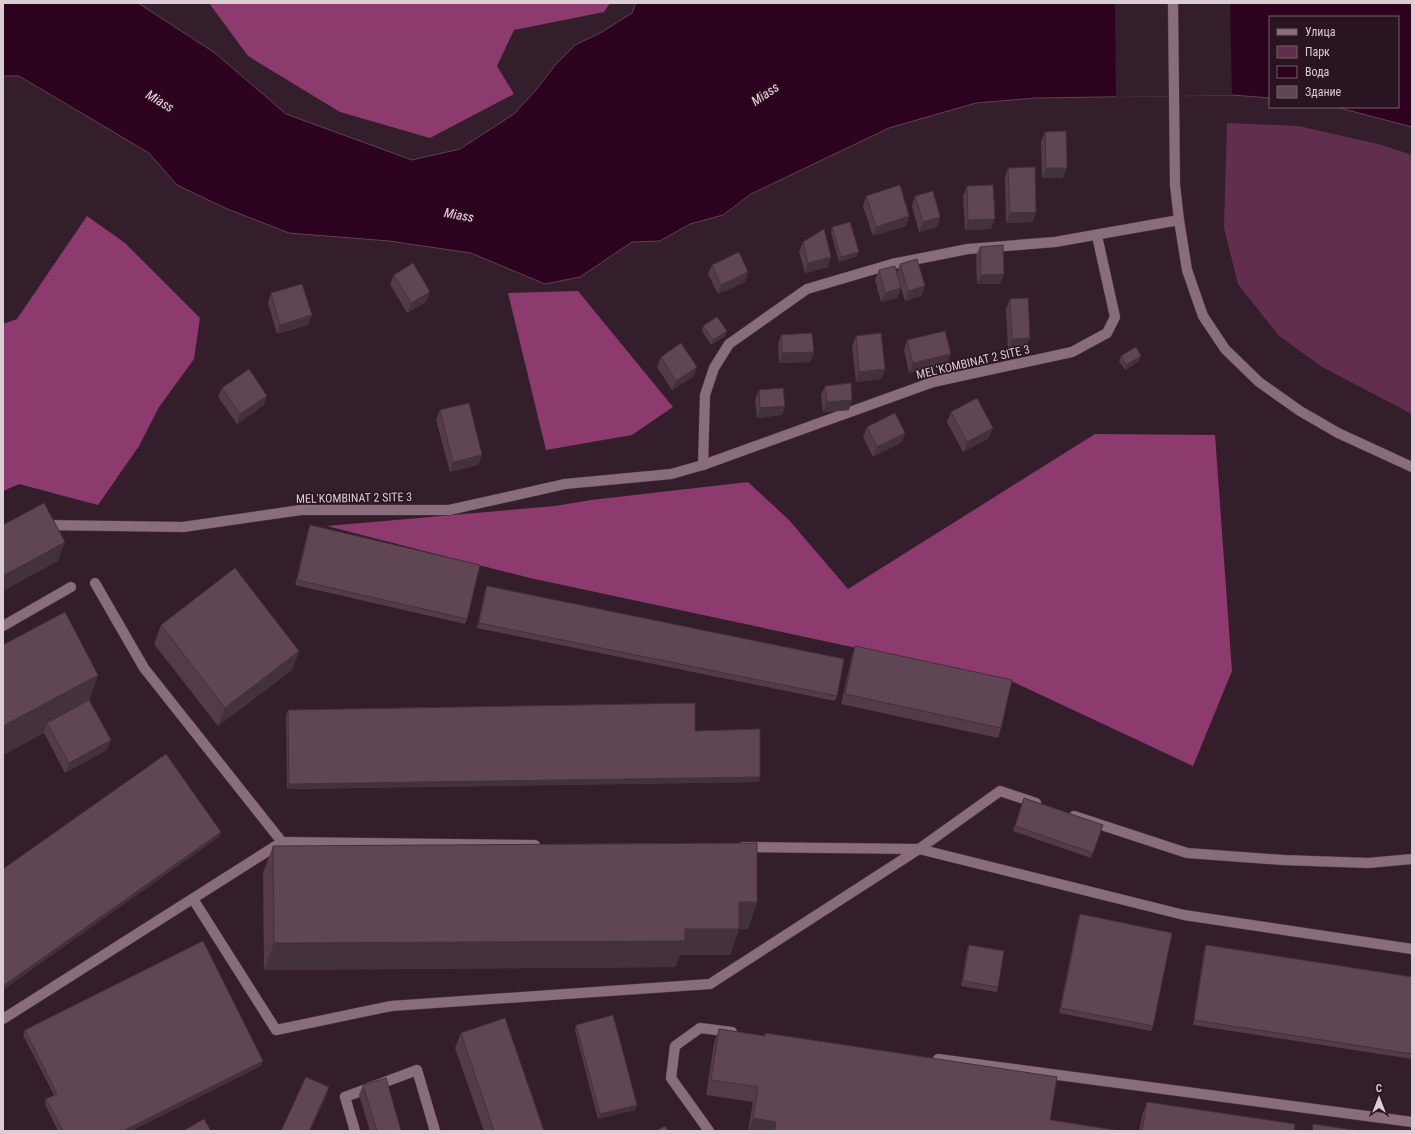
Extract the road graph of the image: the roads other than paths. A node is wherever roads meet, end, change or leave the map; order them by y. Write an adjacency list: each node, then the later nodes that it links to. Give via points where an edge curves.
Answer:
1 (1173, 3): 2 (street, via 1175,185)
2 (1179, 220): 3 (street); 5 (street, via 1187,270 1203,316 1225,349 1259,382 1300,411 1338,433)
3 (1097, 236): 4 (street, via 968,249 892,264 807,289 729,344 714,368 705,395); 4 (street, MEL'KOMBINAT 2 SITE 3, via 1115,317 1107,333 1072,352 933,382)
4 (703, 465): 6 (street, MEL'KOMBINAT 2 SITE 3, via 671,474 565,484 449,510 301,510 183,527)
5 (1412, 467)
6 (36, 525)
7 (95, 583): 12 (street, via 144,668)
8 (71, 587): 9 (street)
9 (3, 626)
10 (1045, 806): 15 (street, via 1000,791)
11 (1068, 813): 16 (street, via 1187,853 1360,863)
12 (282, 842): 13 (street); 17 (street)
13 (545, 845)
14 (736, 847): 15 (street)
15 (919, 849): 17 (street, via 710,984 391,1006 276,1030); 18 (street, via 1184,915)
16 (1412, 860)
17 (193, 899): 19 (street)
18 (1412, 949)
19 (3, 1019)
20 (739, 1033): 25 (street, via 700,1028 675,1046 671,1078)
21 (929, 1058): 22 (street)
22 (1412, 1122)
23 (355, 1131): 24 (street, via 345,1097 417,1070)
24 (435, 1131)
25 (709, 1131)

